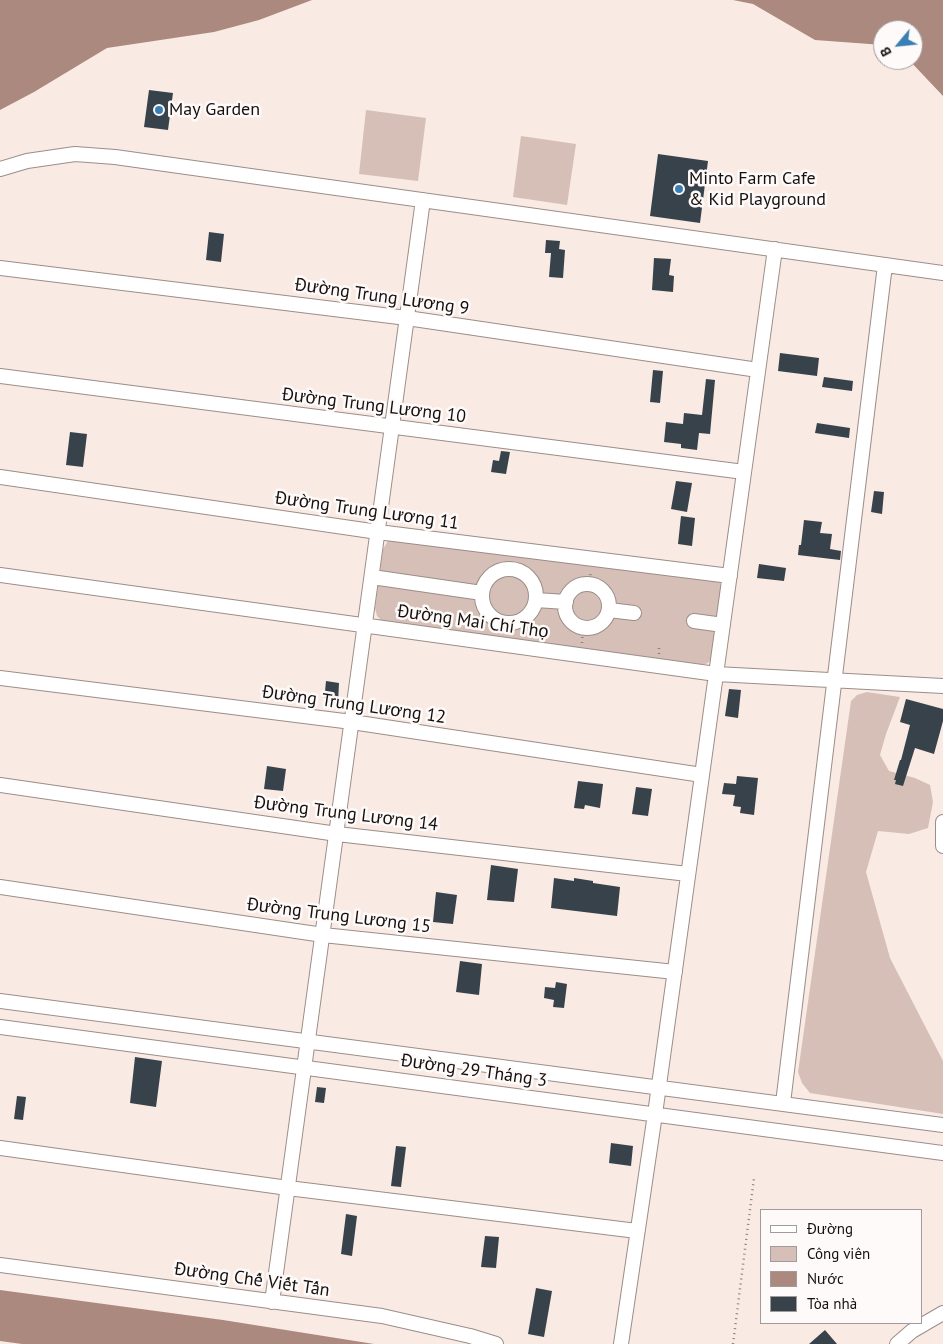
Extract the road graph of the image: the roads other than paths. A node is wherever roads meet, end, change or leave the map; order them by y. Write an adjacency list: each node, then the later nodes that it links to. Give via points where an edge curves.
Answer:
1 (0, 169): 2 (street, via 27,161 75,154)
2 (423, 200): 3 (street); 7 (street)
3 (775, 249): 4 (street); 8 (street)
4 (885, 265): 6 (street); 27 (street)
5 (0, 268): 7 (street, Đường Trung Lương 9)
6 (943, 273)
7 (407, 318): 8 (street, Đường Trung Lương 9); 10 (street)
8 (758, 370): 11 (street)
9 (0, 376): 10 (street, Đường Trung Lương 10)
10 (392, 427): 11 (street, Đường Trung Lương 10); 13 (street)
11 (744, 472): 15 (street)
12 (0, 476): 13 (street, Đường Trung Lương 11)
13 (378, 532): 15 (street, Đường Trung Lương 11); 16 (street)
14 (0, 576): 23 (street, Đường Mai Chí Thọ)
15 (730, 576): 24 (street)
16 (372, 577): 17 (street); 23 (street)
17 (482, 592): 18 (street, via 488,614 509,623 530,614); 18 (street, via 494,572 517,569 530,578 537,592)
18 (536, 600): 19 (street)
19 (566, 602): 20 (street, via 576,588 589,585 604,593); 20 (street, via 570,620 586,628 599,625)
20 (609, 610): 21 (street)
21 (634, 613)
22 (694, 621): 24 (street)
23 (365, 626): 25 (street, Đường Mai Chí Thọ); 29 (street)
24 (723, 626): 25 (street)
25 (716, 674): 27 (street, Đường Mai Chí Thọ); 30 (street)
26 (0, 678): 29 (street, Đường Trung Lương 12)
27 (836, 680): 28 (street, Đường Mai Chí Thọ); 44 (street)
28 (943, 686)
29 (352, 722): 30 (street, Đường Trung Lương 12); 33 (street)
30 (702, 775): 35 (street)
31 (0, 785): 33 (street, Đường Trung Lương 14)
32 (943, 822): 34 (street)
33 (337, 834): 35 (street, Đường Trung Lương 14); 37 (street)
34 (943, 846)
35 (688, 874): 38 (street)
36 (0, 887): 37 (street, Đường Trung Lương 15)
37 (323, 935): 38 (street, Đường Trung Lương 15); 41 (street)
38 (675, 972): 43 (street)
39 (0, 1001): 41 (street, Đường 29 Tháng 3)
40 (0, 1027): 42 (street, Đường 29 Tháng 3)
41 (308, 1041): 42 (street); 43 (street, Đường 29 Tháng 3)
42 (304, 1068): 45 (street, Đường 29 Tháng 3); 49 (street)
43 (658, 1087): 44 (street, Đường 29 Tháng 3); 45 (street)
44 (783, 1103): 46 (street, Đường 29 Tháng 3)
45 (655, 1114): 48 (street, Đường 29 Tháng 3); 50 (street)
46 (943, 1125)
47 (0, 1148): 49 (street)
48 (943, 1152)
49 (288, 1188): 50 (street); 52 (street)
50 (638, 1231): 56 (street)
51 (0, 1266): 52 (street, Đường Chế Viết Tấn)
52 (272, 1302): 55 (street, Đường Chế Viết Tấn, via 382,1316)
53 (943, 1313): 54 (street, via 912,1331)
54 (901, 1342)
55 (496, 1344)
56 (621, 1344)

